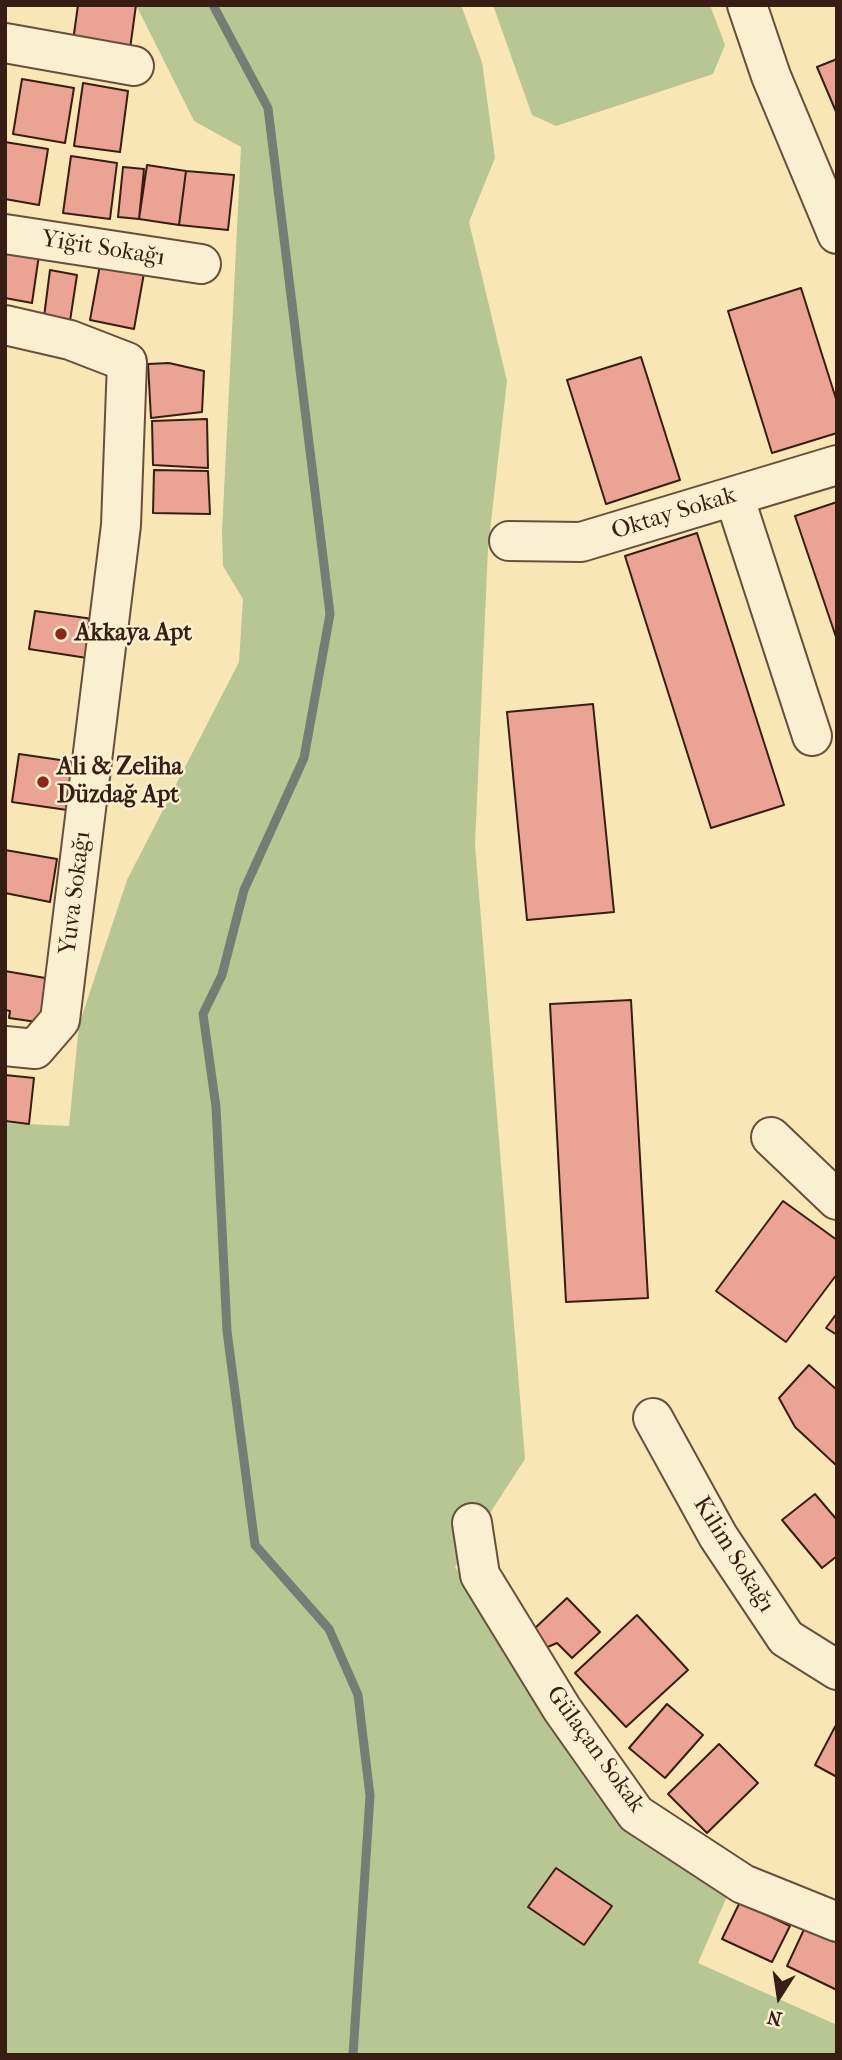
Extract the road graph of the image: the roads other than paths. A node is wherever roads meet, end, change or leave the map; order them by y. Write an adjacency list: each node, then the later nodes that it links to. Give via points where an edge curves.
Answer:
1 (747, 5): 5 (street, via 771,76)
2 (5, 43): 3 (street)
3 (134, 66)
4 (5, 234): 6 (street, Yiğit Sokağı)
5 (837, 234)
6 (201, 264)
7 (5, 325): 12 (street, Yuva Sokağı, via 70,340 127,362 121,525 61,1020 36,1049)
8 (837, 466): 9 (street, Oktay Sokak)
9 (734, 496): 10 (street, Oktay Sokak, via 581,541); 11 (street)
10 (509, 541)
11 (812, 736)
12 (5, 1046)
13 (771, 1137): 14 (street)
14 (837, 1200)
15 (653, 1418): 17 (street, Kilim Sokağı, via 718,1536 786,1639)
16 (472, 1523): 18 (street, Gülaçan Sokak, via 480,1575 562,1709 636,1814 743,1884)
17 (837, 1670)
18 (837, 1922)

